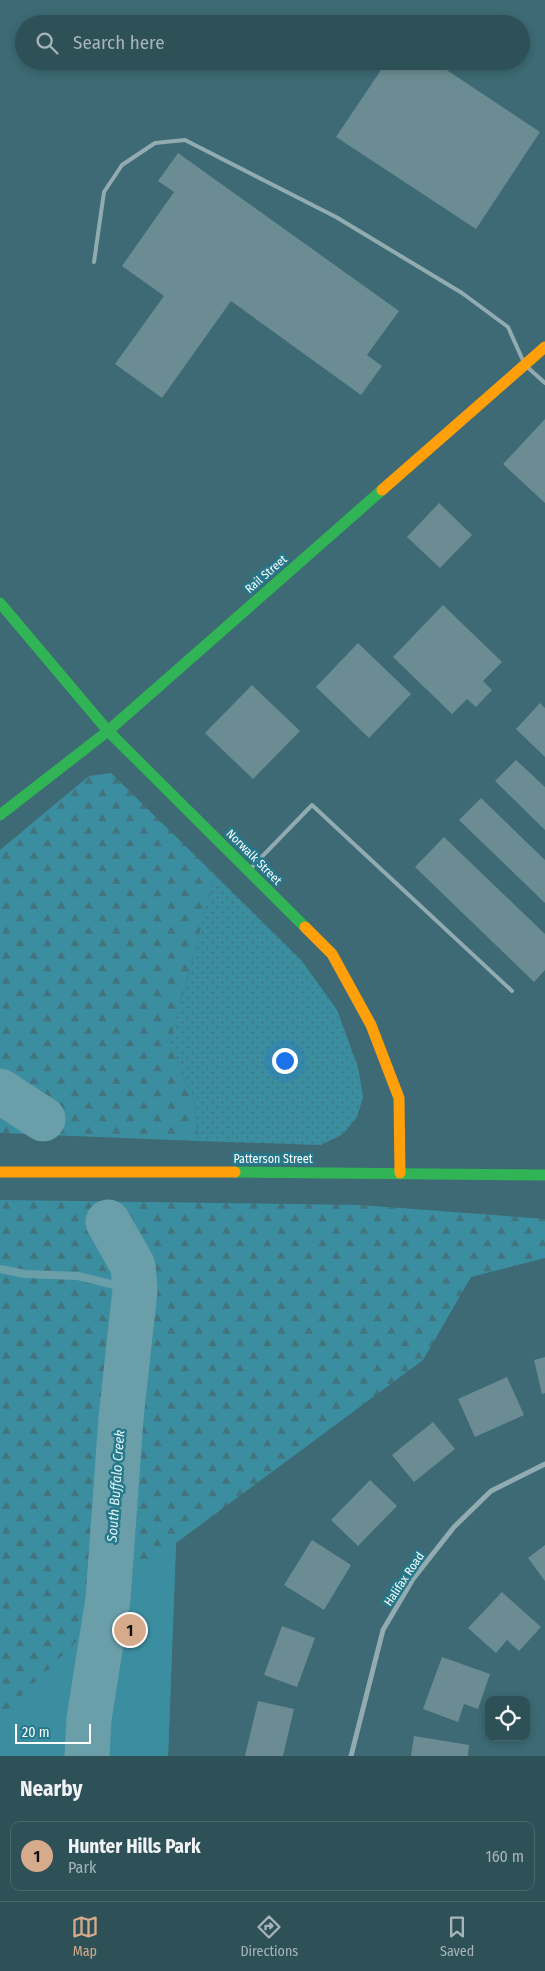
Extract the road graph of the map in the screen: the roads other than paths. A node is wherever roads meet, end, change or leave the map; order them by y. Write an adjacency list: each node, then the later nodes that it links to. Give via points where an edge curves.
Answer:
1 (94, 262): 3 (lane, via 104,192 122,166 155,143 185,140 336,217 462,293 508,327)
2 (545, 348): 3 (street, Rail Street)
3 (525, 365): 4 (lane); 6 (street, Rail Street)
4 (545, 383)
5 (0, 604): 6 (street, Norwalk Street)
6 (108, 731): 7 (street, Rail Street); 8 (street, Norwalk Street)
7 (0, 815)
8 (248, 871): 9 (lane, via 312,805); 11 (street, Norwalk Street, via 332,954 371,1025 399,1098)
9 (512, 991)
10 (0, 1172): 11 (street, Patterson Street)
11 (400, 1174): 12 (street, Patterson Street)
12 (545, 1175)
13 (545, 1464): 14 (street, Halifax Road, via 491,1491 454,1527 413,1580 383,1630)
14 (351, 1756)

